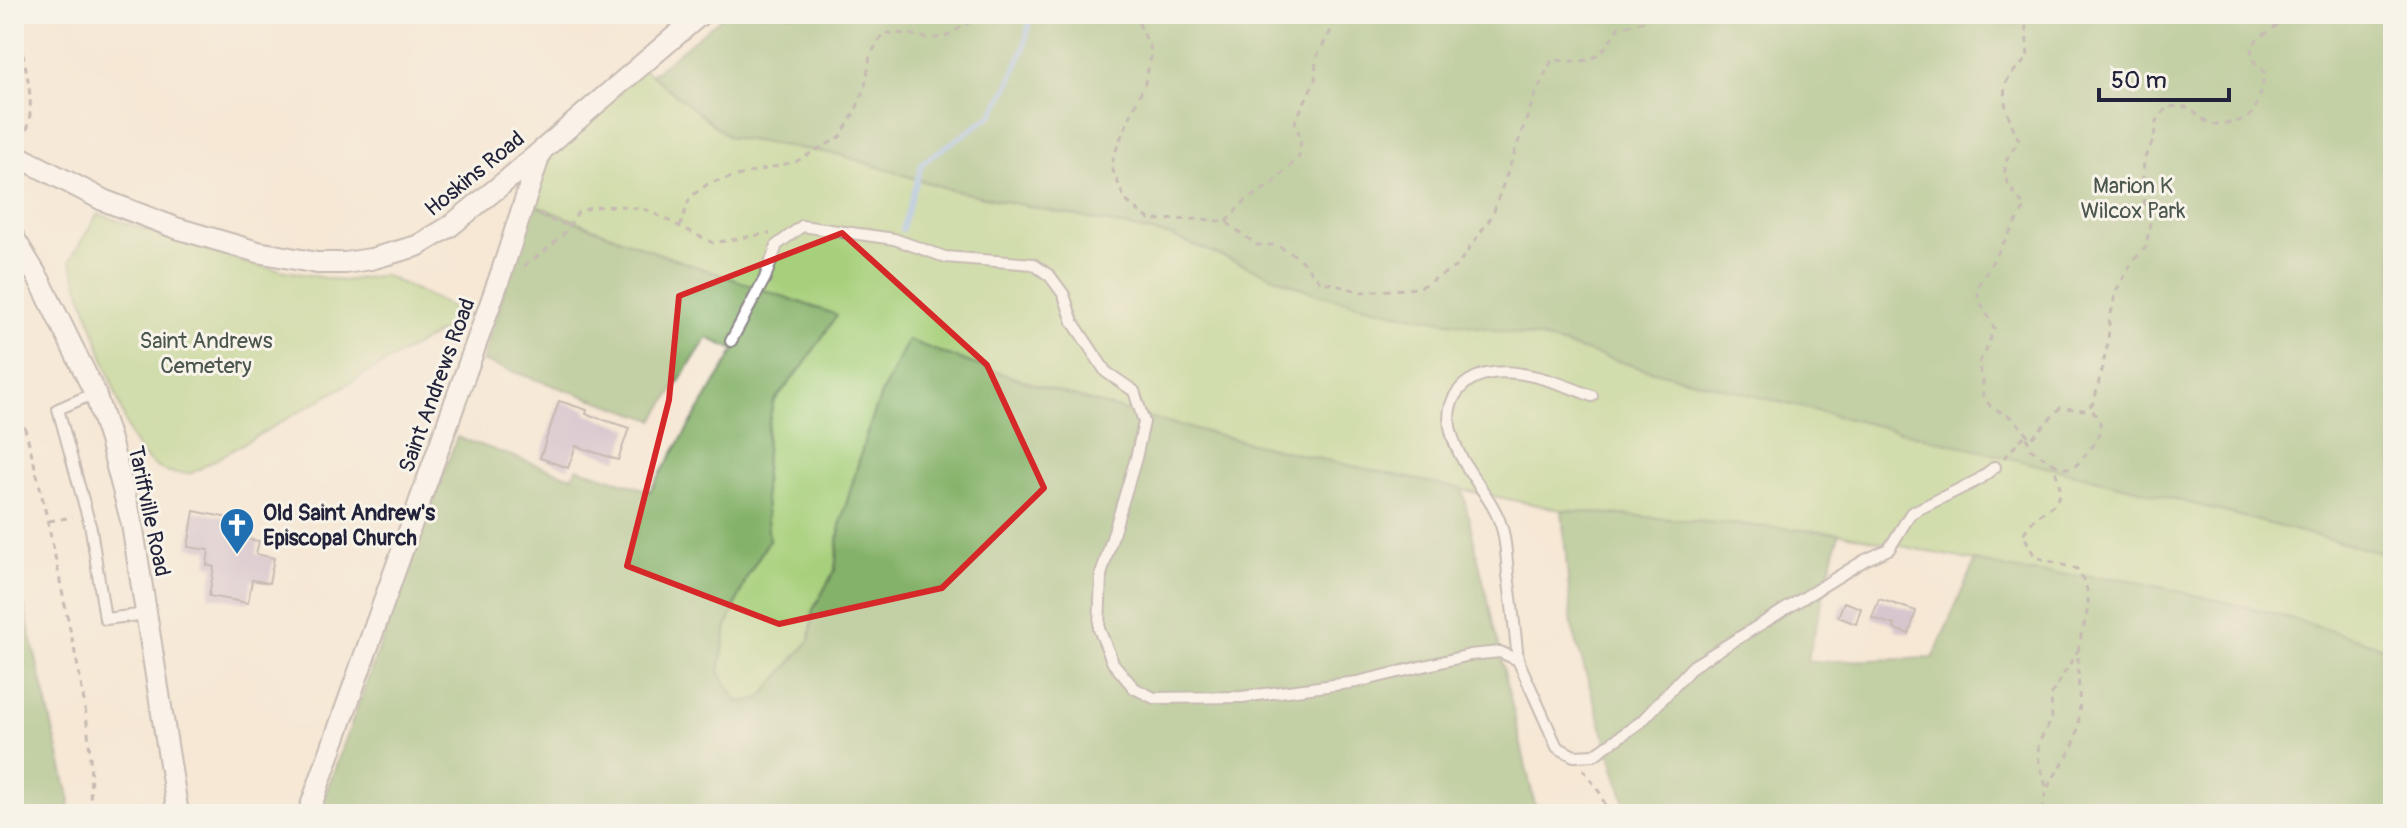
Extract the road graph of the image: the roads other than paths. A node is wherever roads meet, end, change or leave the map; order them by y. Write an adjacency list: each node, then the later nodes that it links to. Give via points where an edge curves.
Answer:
1 (701, 14): 3 (street, Hoskins Road)
2 (17, 149): 3 (street, Hoskins Road, via 103,200 176,228 317,263 371,259 417,246 449,227)
3 (541, 151): 12 (street, Saint Andrews Road)
4 (14, 238): 6 (street, Tariffville Road)
5 (731, 341): 10 (lane, via 777,245 802,226 894,239 945,257 1033,264 1064,295 1073,322 1106,372 1134,391 1144,422 1101,575 1099,629 1113,663 1134,688 1154,698 1242,697 1357,682 1470,655 1500,652)
6 (95, 393): 9 (street, Tariffville Road, via 132,524); 9 (lane, via 58,409 91,529 105,619)
7 (1592, 396): 10 (lane, via 1526,374 1497,373 1464,383 1452,400 1448,420 1456,446 1503,531)
8 (1995, 467): 10 (lane, via 1911,513 1889,549 1693,666 1642,721 1594,755 1574,756 1557,747)
9 (147, 614): 11 (street, Tariffville Road)
10 (1518, 660)
11 (178, 814)
12 (308, 814)

